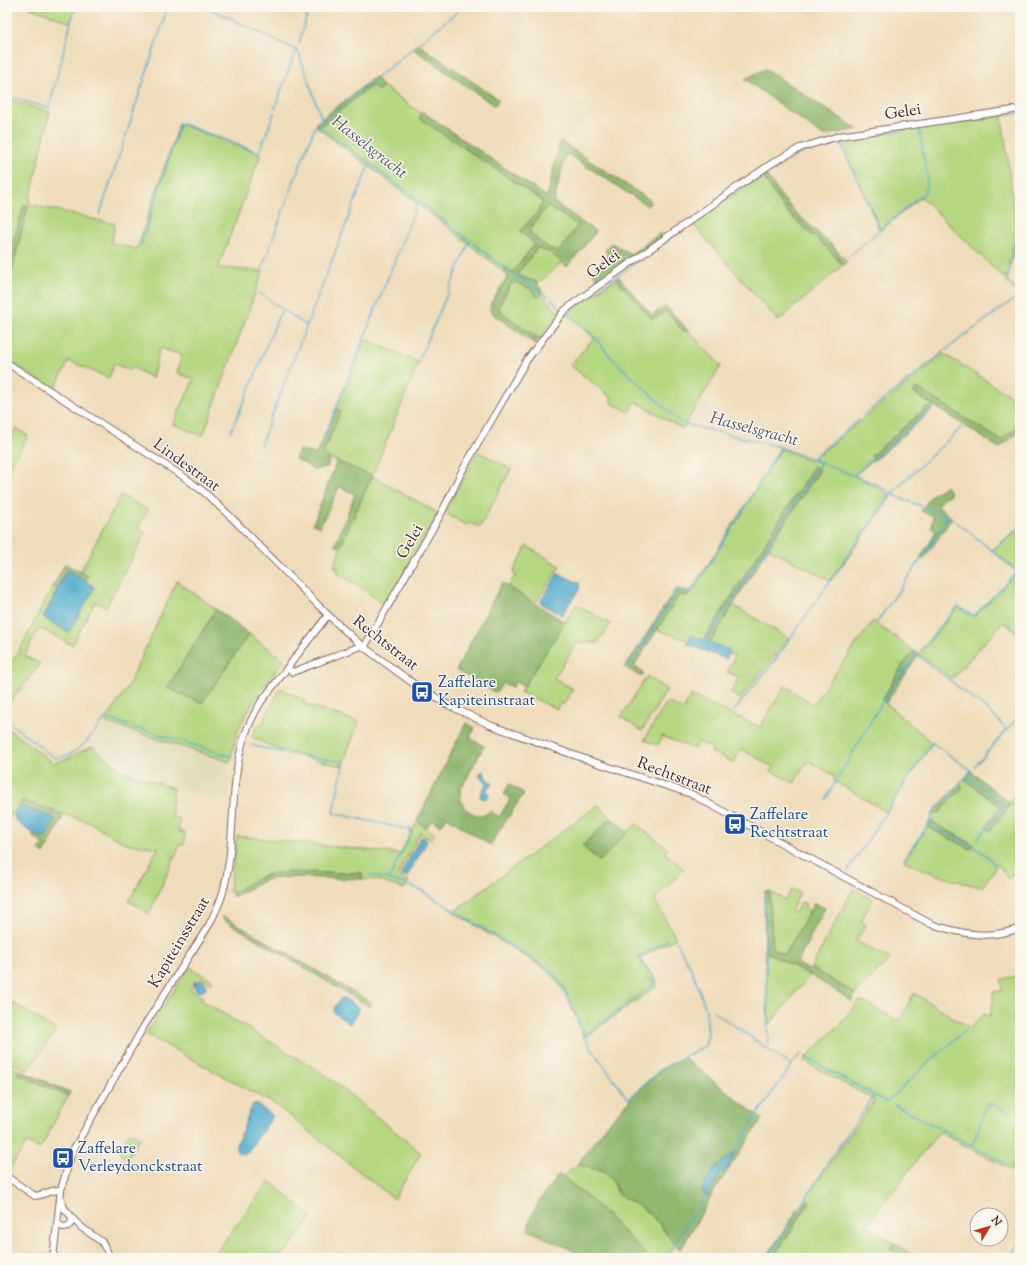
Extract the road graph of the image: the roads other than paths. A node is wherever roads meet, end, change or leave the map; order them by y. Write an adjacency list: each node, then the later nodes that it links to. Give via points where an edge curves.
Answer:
1 (1020, 109): 4 (street, Gelei, via 839,136 800,148 740,185 564,311 526,361 462,471 404,580 366,644)
2 (7, 363): 3 (street, Lindestraat, via 204,492)
3 (328, 615): 4 (street, Rechtstraat); 5 (street, Kapiteinsstraat)
4 (362, 646): 5 (street, via 293,672); 6 (street, Rechtstraat, via 414,684 462,712 490,725 584,759 691,794 930,924 974,935 998,934)
5 (287, 668): 8 (street, Kapiteinsstraat, via 261,702 241,746 229,863 216,910 78,1139)
6 (1020, 928)
7 (7, 1177): 8 (street, via 35,1196 41,1196 51,1190)
8 (61, 1193): 9 (street, Kapiteinsstraat); 10 (street, via 64,1208)
9 (59, 1215): 10 (street, via 64,1212); 11 (street)
10 (70, 1216): 12 (street, via 71,1223); 13 (street)
11 (58, 1223): 12 (street); 14 (street)
12 (66, 1227): 13 (street); 14 (street)
13 (81, 1227): 16 (street, via 102,1242)
14 (56, 1240): 15 (street)
15 (53, 1258)
16 (109, 1258)

